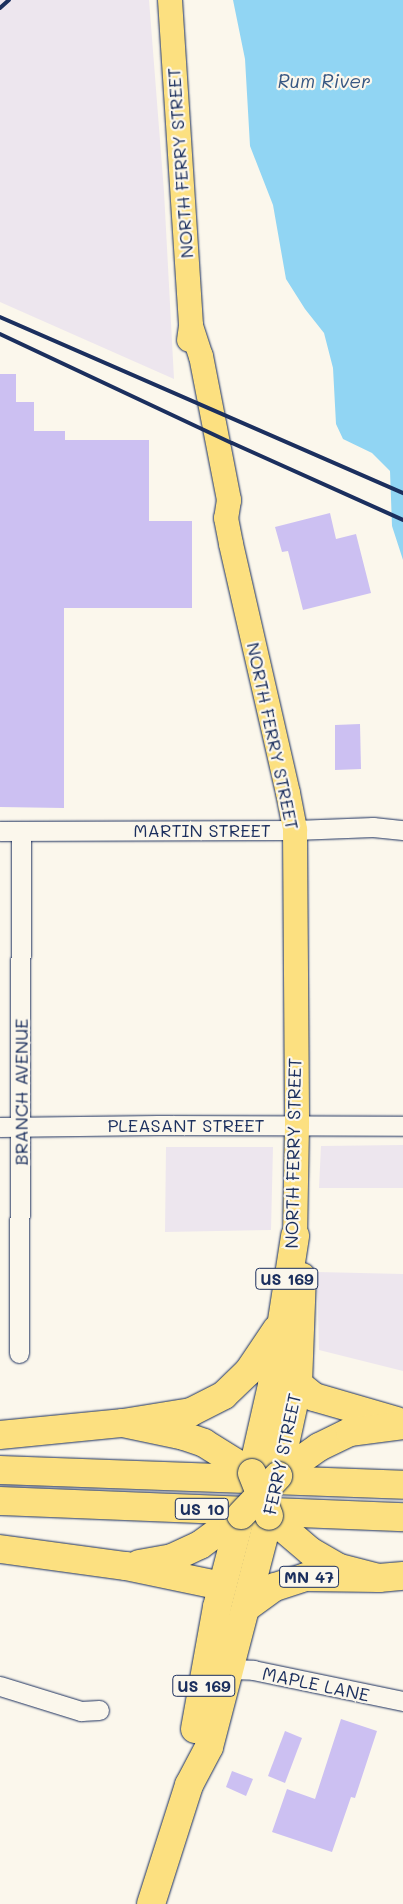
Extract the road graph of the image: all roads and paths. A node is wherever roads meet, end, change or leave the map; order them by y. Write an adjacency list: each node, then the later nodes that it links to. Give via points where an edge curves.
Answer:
1 (170, 0): 2 (main road, NORTH FERRY STREET, via 191,326 186,356 198,427 216,502 226,518)
2 (295, 830): 3 (street, MARTIN STREET); 5 (street, MARTIN STREET); 6 (main road, NORTH FERRY STREET)
3 (403, 830)
4 (0, 831): 5 (street, MARTIN STREET)
5 (21, 831): 9 (street, BRANCH AVENUE)
6 (297, 1125): 7 (street, PLEASANT STREET); 9 (street, PLEASANT STREET); 10 (main road, NORTH FERRY STREET)
7 (403, 1126)
8 (0, 1127): 9 (street, PLEASANT STREET)
9 (21, 1127): 12 (street, BRANCH AVENUE)
10 (295, 1236): 11 (highway, NORTH FERRY STREET / US 169); 13 (highway, FERRY STREET / US 169, via 304,1284)
11 (282, 1321): 14 (highway, US 169, via 248,1372 224,1395 191,1412); 19 (highway, NORTH FERRY STREET / US 169, via 259,1441)
12 (19, 1353)
13 (298, 1384): 15 (highway, via 314,1398); 19 (highway, FERRY STREET / US 169, via 286,1442)
14 (123, 1423): 16 (highway, US 169); 19 (highway, via 204,1443)
15 (403, 1424): 19 (highway, via 350,1432 319,1447)
16 (0, 1435)
17 (0, 1470): 18 (highway, US 10)
18 (403, 1485)
19 (265, 1490): 21 (highway, NORTH FERRY STREET / US 169, bridge); 25 (highway, via 317,1555 340,1568); 27 (highway, FERRY STREET / US 169, via 260,1556)
20 (0, 1501): 22 (highway, US 10)
21 (242, 1515): 24 (highway, via 200,1545 172,1558); 26 (highway, NORTH FERRY STREET / US 169)
22 (403, 1517)
23 (0, 1550): 24 (highway)
24 (126, 1566): 26 (highway)
25 (391, 1577): 27 (highway, MN 47, via 306,1577 275,1587)
26 (222, 1586): 32 (highway, NORTH FERRY STREET / US 169, via 193,1740)
27 (247, 1607): 28 (highway, FERRY STREET / US 169)
28 (229, 1669): 30 (street, MAPLE LANE, via 253,1670); 32 (highway, NORTH FERRY STREET / US 169, via 210,1747)
29 (0, 1686): 31 (street, via 81,1711)
30 (403, 1702)
31 (99, 1710)
32 (189, 1785): 33 (highway, NORTH FERRY STREET / US 169)
33 (151, 1904)

